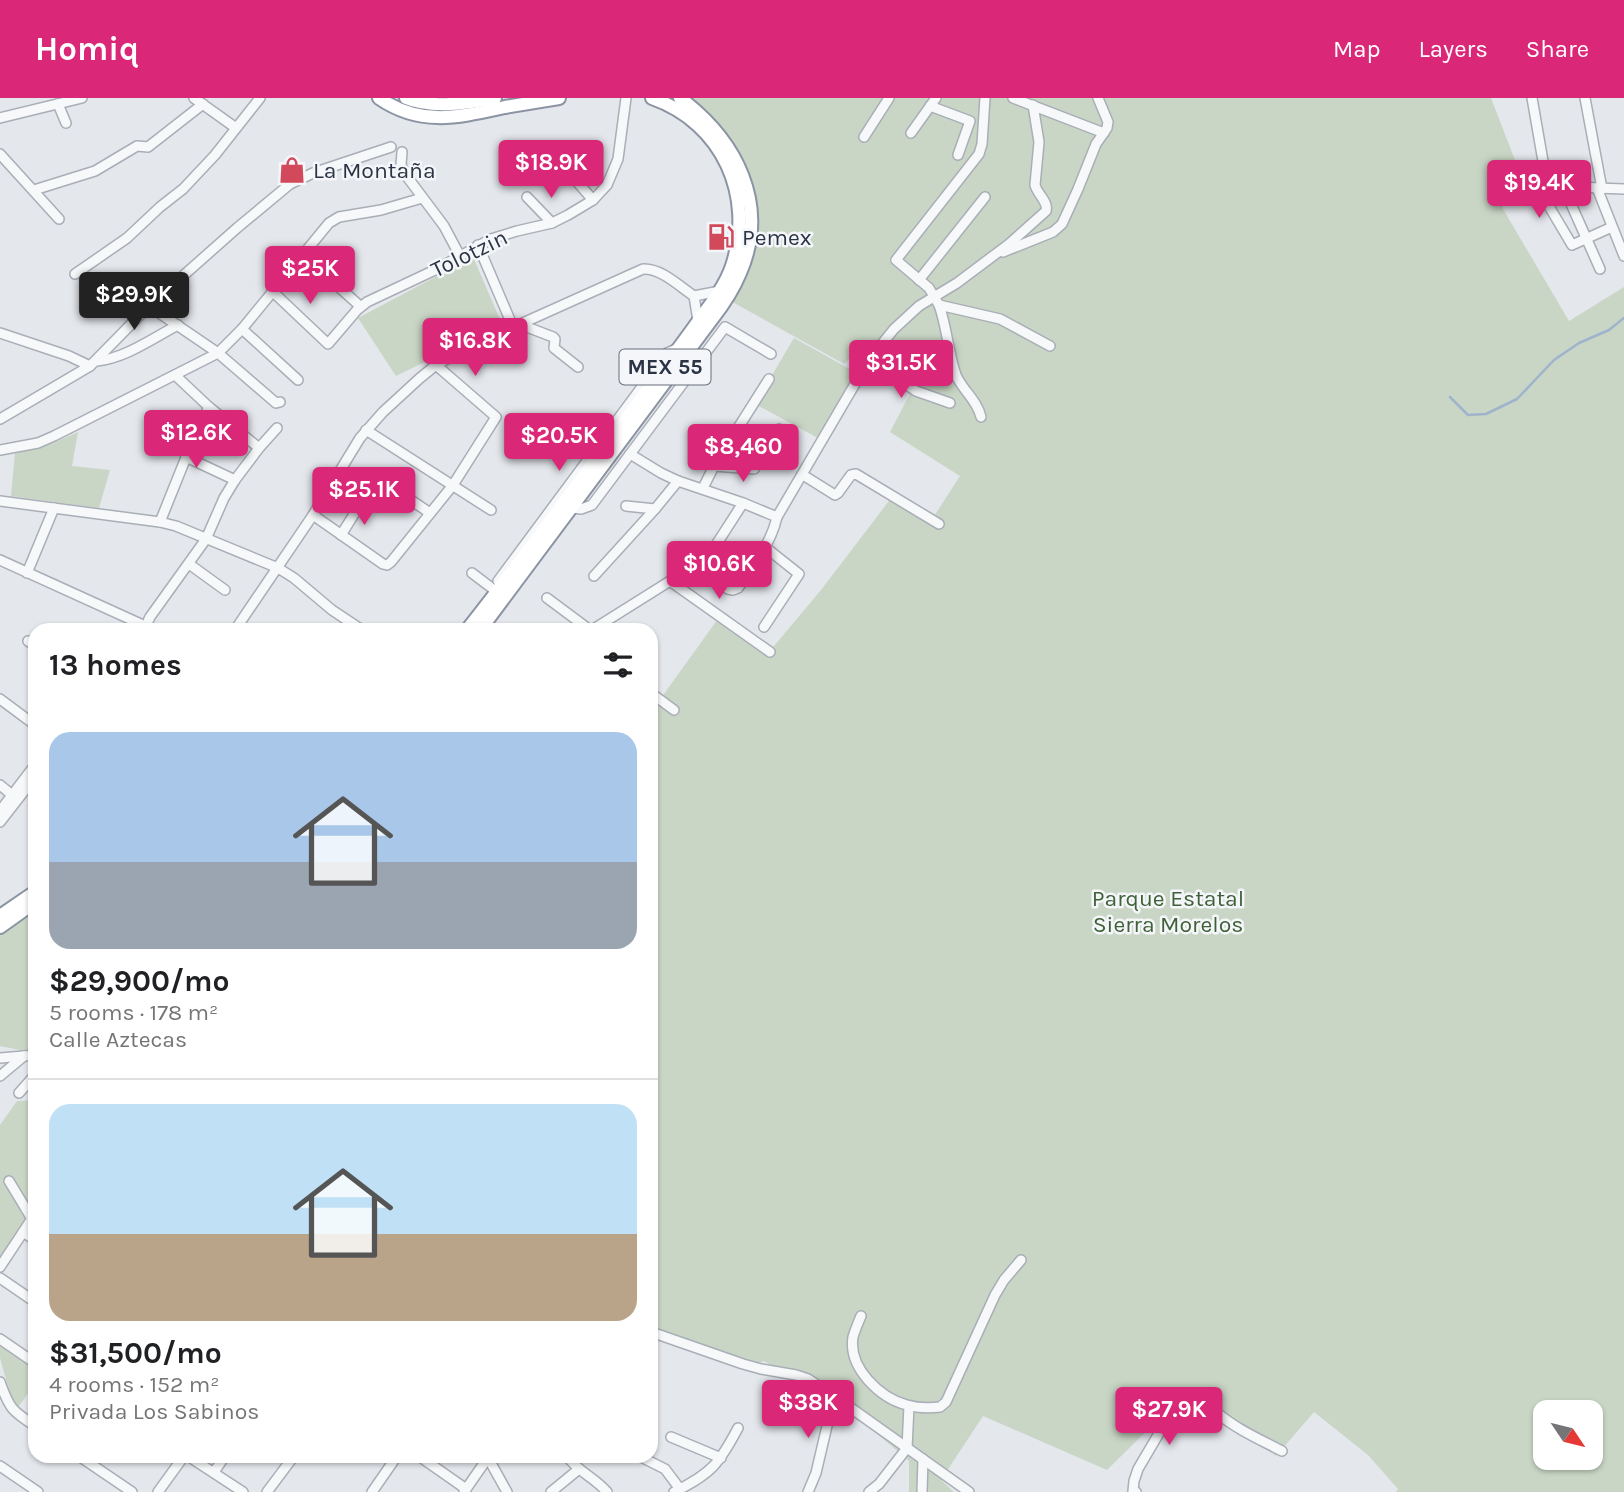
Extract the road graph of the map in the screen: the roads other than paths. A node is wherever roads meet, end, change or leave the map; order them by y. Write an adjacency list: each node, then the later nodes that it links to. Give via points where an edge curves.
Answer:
1 (82, 98): 19 (street)
2 (194, 98): 20 (street)
3 (260, 98): 24 (street)
4 (379, 98): 17 (highway, via 398,110 428,118 462,116)
5 (495, 98): 16 (highway, via 447,104)
6 (559, 98): 17 (highway)
7 (626, 98): 41 (street, Tolotzin, via 618,159 607,185)
8 (652, 98): 55 (highway, MEX 55, via 673,107 704,132 734,180 740,208 738,243 732,269)
9 (680, 98): 78 (highway, MEX 55, via 706,119 737,161 749,197 750,239 741,273 726,300)
10 (889, 98): 27 (street)
11 (985, 98): 53 (street, via 979,155 896,258)
12 (1015, 98): 21 (street)
13 (1098, 98): 25 (street, via 1108,122)
14 (1532, 98): 33 (street)
15 (1585, 98): 35 (street)
16 (410, 99)
17 (517, 102)
18 (933, 102): 26 (street); 31 (street, via 970,121)
19 (58, 104): 22 (street); 23 (street)
20 (203, 104): 24 (street); 37 (street, via 148,147 137,146 95,171)
21 (1034, 104): 25 (street); 49 (street, via 1039,142 1035,185 1046,211)
22 (0, 118)
23 (66, 123)
24 (236, 128): 52 (street, via 193,178 127,238)
25 (1104, 132): 49 (street, via 1059,228)
26 (911, 133)
27 (864, 137)
28 (391, 147): 58 (street, via 290,184)
29 (402, 152): 40 (street, via 401,167)
30 (0, 154): 37 (street)
31 (958, 155)
32 (565, 168): 41 (street)
33 (1543, 184): 34 (street); 45 (street, via 1537,187 1572,245)
34 (1563, 186): 35 (street); 45 (street)
35 (1599, 188): 36 (street); 44 (street)
36 (1624, 189)
37 (34, 190): 42 (street)
38 (527, 197): 43 (street)
39 (985, 197): 53 (street)
40 (422, 198): 47 (street, via 333,220); 48 (street)
41 (593, 200): 43 (street, Tolotzin)
42 (59, 219)
43 (552, 223): 46 (street, Tolotzin)
44 (1612, 227): 45 (street); 50 (street)
45 (1586, 239): 51 (street)
46 (478, 245): 48 (street, Tolotzin); 62 (street)
47 (303, 255): 54 (street); 59 (street)
48 (460, 256): 59 (street, Tolotzin)
49 (993, 256): 57 (street)
50 (1624, 256)
51 (1600, 269)
52 (75, 274)
53 (919, 280): 57 (street)
54 (272, 291): 59 (street, via 328,344); 63 (street)
55 (720, 291): 56 (street); 60 (highway, MEX 55)
56 (694, 296): 60 (street); 62 (street, via 659,272 643,269)
57 (937, 300): 65 (street, via 1000,319); 68 (street, via 905,318); 82 (street, via 957,376)
58 (149, 306): 61 (street); 69 (street)
59 (360, 306)
60 (698, 321): 123 (highway, MEX 55)
61 (178, 325): 66 (street); 69 (street)
62 (516, 326): 70 (street); 71 (street, via 552,336 554,348)
63 (242, 329): 66 (street); 74 (street)
64 (0, 333): 69 (street)
65 (1050, 346)
66 (218, 354): 72 (street); 75 (street, via 275,403)
67 (771, 354): 76 (street, via 725,327)
68 (869, 360): 77 (street, via 916,391); 92 (street)
69 (93, 364): 81 (street)
70 (436, 365): 86 (street); 95 (street, via 496,418)
71 (578, 367)
72 (174, 375): 80 (street); 88 (street, via 38,443)
73 (769, 379): 91 (street)
74 (298, 380)
75 (280, 402)
76 (668, 403): 78 (street); 89 (street)
77 (950, 403)
78 (650, 404): 103 (highway, MEX 55)
79 (0, 407): 81 (street)
80 (209, 407): 87 (street); 90 (street)
81 (12, 412): 83 (street)
82 (981, 417)
83 (0, 419)
84 (277, 428): 87 (street)
85 (779, 429): 91 (street, via 753,470)
86 (366, 430): 95 (street); 107 (street)
87 (259, 448): 93 (street)
88 (0, 450)
89 (631, 454): 94 (street); 103 (street, via 592,505)
90 (186, 457): 93 (street); 109 (street)
91 (715, 466): 96 (street)
92 (803, 475): 108 (street); 110 (street, via 835,495 856,474)
93 (235, 480): 112 (street)
94 (678, 481): 96 (street); 104 (street)
95 (453, 485): 105 (street); 106 (street)
96 (703, 488): 100 (street)
97 (402, 494): 106 (street)
98 (0, 501): 102 (street)
99 (362, 503): 111 (street)
100 (743, 503): 108 (street); 116 (street)
101 (626, 506): 104 (street)
102 (54, 508): 109 (street); 118 (street)
103 (571, 508): 131 (highway, MEX 55)
104 (655, 509): 120 (street)
105 (491, 510)
106 (430, 513): 111 (street, via 389,565)
107 (313, 515): 111 (street); 117 (street)
108 (777, 517): 113 (street)
109 (160, 522): 112 (street)
110 (939, 524)
111 (341, 535)
112 (206, 539): 115 (street); 117 (street)
113 (765, 547): 116 (street, via 736,589 728,589); 134 (street, via 799,574)
114 (0, 560): 118 (street)
115 (189, 564): 122 (street); 126 (street)
116 (697, 567): 121 (street)
117 (278, 568): 127 (street); 128 (street)
118 (27, 573): 125 (street)
119 (472, 573): 123 (street)
120 (594, 576)
121 (670, 581): 133 (street); 135 (street)
122 (225, 590)
123 (494, 590): 129 (street); 130 (highway, MEX 55)
124 (547, 598): 132 (street)
125 (138, 623)
126 (147, 623)
127 (240, 623)
128 (352, 623)
129 (466, 623)
130 (472, 623)
131 (485, 623)
132 (581, 623)
133 (602, 623)
134 (764, 627)
135 (771, 652)
136 (0, 699): 139 (street)
137 (658, 702): 138 (street)
138 (674, 710)
139 (28, 720)
140 (28, 774): 143 (street)
141 (0, 785): 143 (street)
142 (28, 792): 145 (street)
143 (12, 795): 144 (street)
144 (0, 811)
145 (0, 822)
146 (28, 897): 148 (highway)
147 (28, 907): 149 (highway)
148 (0, 916)
149 (0, 927)
150 (28, 1055): 152 (street)
151 (28, 1056): 153 (street)
152 (0, 1058)
153 (0, 1076)
154 (28, 1083): 155 (street)
155 (19, 1093)
156 (9, 1181): 157 (street)
157 (28, 1209)
158 (28, 1224): 159 (street)
159 (23, 1232): 160 (street); 162 (street)
160 (28, 1235)
161 (1021, 1260): 171 (street, via 995,1295 943,1405)
162 (0, 1267)
163 (0, 1278): 164 (street)
164 (28, 1297)
165 (861, 1316): 171 (street, via 853,1338 859,1369 892,1399)
166 (658, 1334): 170 (street, via 743,1364 802,1377)
167 (0, 1339): 168 (street)
168 (28, 1358)
169 (0, 1382): 172 (street, via 8,1405)
170 (834, 1396): 175 (street); 204 (street)
171 (909, 1406): 175 (street)
172 (28, 1421)
173 (738, 1428): 177 (street)
174 (671, 1437): 177 (street)
175 (906, 1448): 178 (street); 205 (street)
176 (1282, 1451): 208 (street, via 1237,1428 1205,1402 1187,1397 1177,1404 1146,1454 1135,1477)
177 (721, 1458): 193 (street, via 703,1476)
178 (923, 1460): 206 (street); 207 (street)
179 (89, 1463): 196 (street)
180 (177, 1463): 197 (street)
181 (194, 1463): 192 (street)
182 (220, 1463): 192 (street)
183 (289, 1463): 199 (street)
184 (392, 1463): 200 (street)
185 (428, 1463): 194 (street)
186 (483, 1463): 194 (street)
187 (492, 1463): 201 (street)
188 (573, 1463): 191 (street)
189 (653, 1463): 193 (street, via 665,1469)
190 (0, 1466): 195 (street)
191 (579, 1469): 202 (street); 203 (street)
192 (214, 1472): 198 (street)
193 (677, 1490)
194 (465, 1491)
195 (38, 1492)
196 (132, 1492)
197 (159, 1492)
198 (243, 1492)
199 (267, 1492)
200 (372, 1492)
201 (507, 1492)
202 (551, 1492)
203 (607, 1492)
204 (808, 1492)
205 (869, 1492)
206 (922, 1492)
207 (969, 1492)
208 (1134, 1492)

